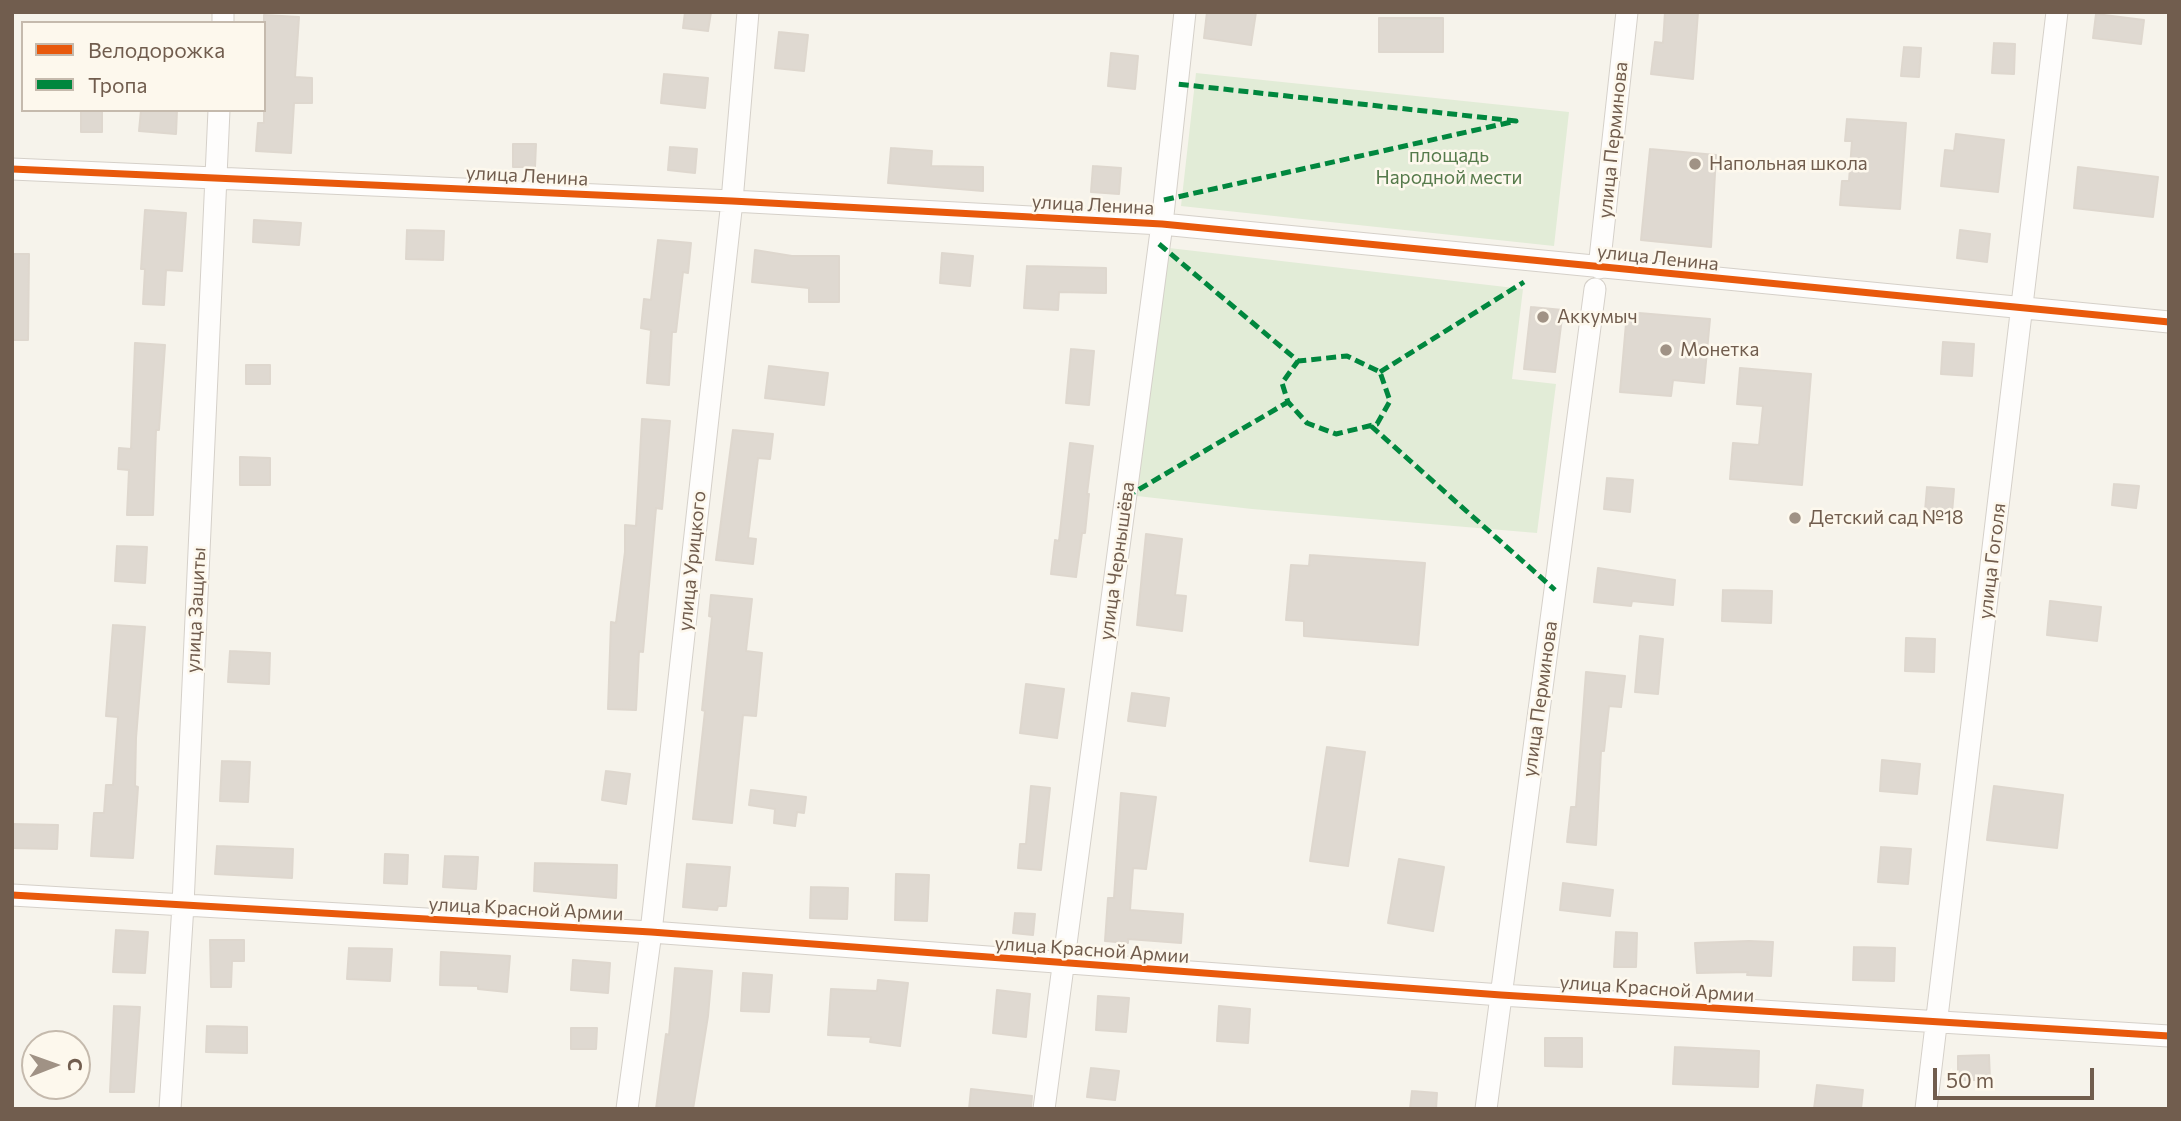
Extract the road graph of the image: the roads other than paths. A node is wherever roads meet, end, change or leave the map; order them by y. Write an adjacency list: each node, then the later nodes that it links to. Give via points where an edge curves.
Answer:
1 (748, 12): 8 (street, улица Урицкого)
2 (1185, 12): 9 (street, улица Чернышёва)
3 (1627, 12): 10 (street, улица Перминова)
4 (2057, 12): 12 (street, улица Гоголя)
5 (219, 112): 7 (street, улица Защиты)
6 (12, 169): 7 (street, улица Ленина)
7 (216, 178): 8 (street, улица Ленина); 15 (street, улица Защиты)
8 (732, 201): 9 (street, улица Ленина); 16 (street, улица Урицкого)
9 (1162, 224): 10 (street, улица Ленина); 17 (street, улица Чернышёва)
10 (1599, 268): 12 (street, улица Ленина)
11 (1595, 289): 18 (street, улица Перминова)
12 (2021, 309): 13 (street, улица Ленина); 19 (street, улица Гоголя)
13 (2169, 322)
14 (12, 895): 15 (street, улица Красной Армии)
15 (183, 905): 16 (street, улица Красной Армии); 21 (street, улица Защиты)
16 (652, 932): 17 (street, улица Красной Армии); 22 (street, улица Урицкого)
17 (1064, 964): 18 (street, улица Красной Армии); 23 (street, улица Чернышёва)
18 (1501, 995): 19 (street, улица Красной Армии); 24 (street, улица Перминова)
19 (1939, 1022): 20 (street, улица Красной Армии); 25 (street, улица Гоголя)
20 (2169, 1036)
21 (170, 1109)
22 (627, 1109)
23 (1044, 1109)
24 (1486, 1109)
25 (1926, 1109)

